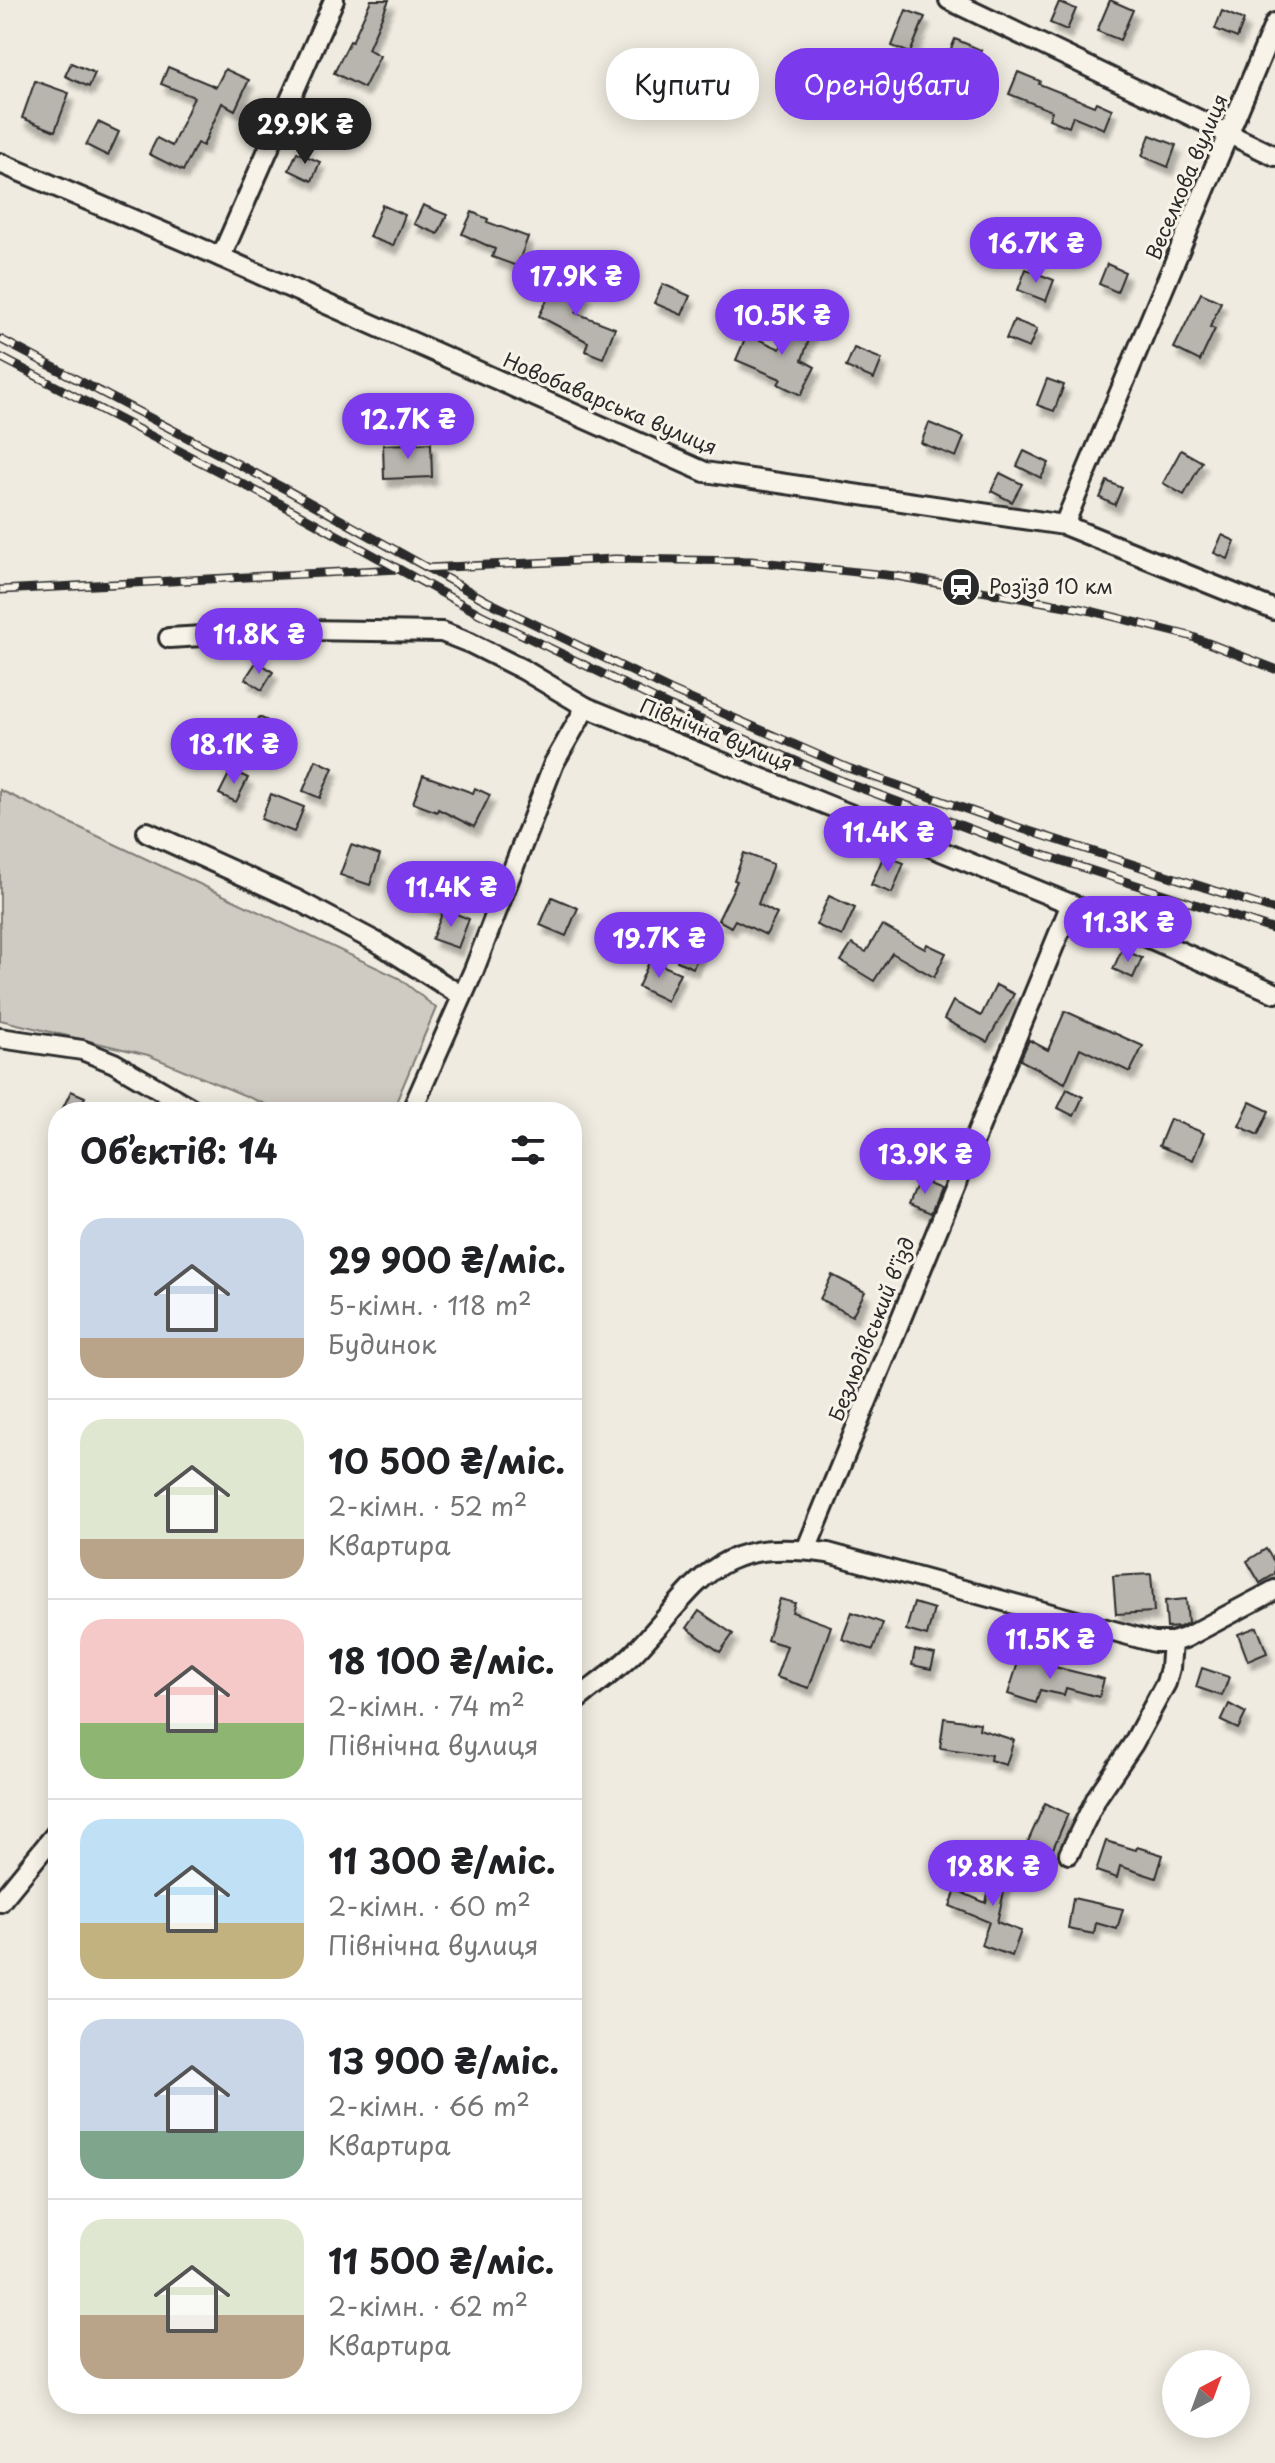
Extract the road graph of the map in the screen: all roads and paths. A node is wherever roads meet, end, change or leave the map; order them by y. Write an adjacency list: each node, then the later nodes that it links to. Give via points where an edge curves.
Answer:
1 (334, 0): 7 (street)
2 (949, 0): 4 (street)
3 (1275, 23): 4 (street, Веселкова вулиця)
4 (1229, 134): 5 (street); 8 (street, Веселкова вулиця)
5 (1275, 156)
6 (0, 163): 7 (street, Новобаварська вулиця)
7 (221, 257): 8 (street, Новобаварська вулиця, via 705,472)
8 (1064, 525): 9 (street, Новобаварська вулиця)
9 (1275, 610)
10 (169, 638): 11 (street, Північна вулиця, via 303,630 442,632 524,670)
11 (586, 707): 13 (street, Північна вулиця); 15 (street, via 554,763)
12 (147, 832): 15 (street, via 297,900)
13 (1071, 904): 14 (street, Північна вулиця); 19 (street, Безлюдівський в'їзд)
14 (1275, 993)
15 (462, 996): 18 (street)
16 (0, 1038): 17 (street, via 82,1050)
17 (181, 1102)
18 (415, 1102)
19 (806, 1550): 21 (street, via 1154,1642); 22 (street, via 739,1554 713,1568 632,1654)
20 (1275, 1590): 21 (street)
21 (1172, 1642): 24 (street, via 1166,1683)
22 (582, 1696)
23 (48, 1843): 25 (street)
24 (1069, 1854)
25 (0, 1902)

